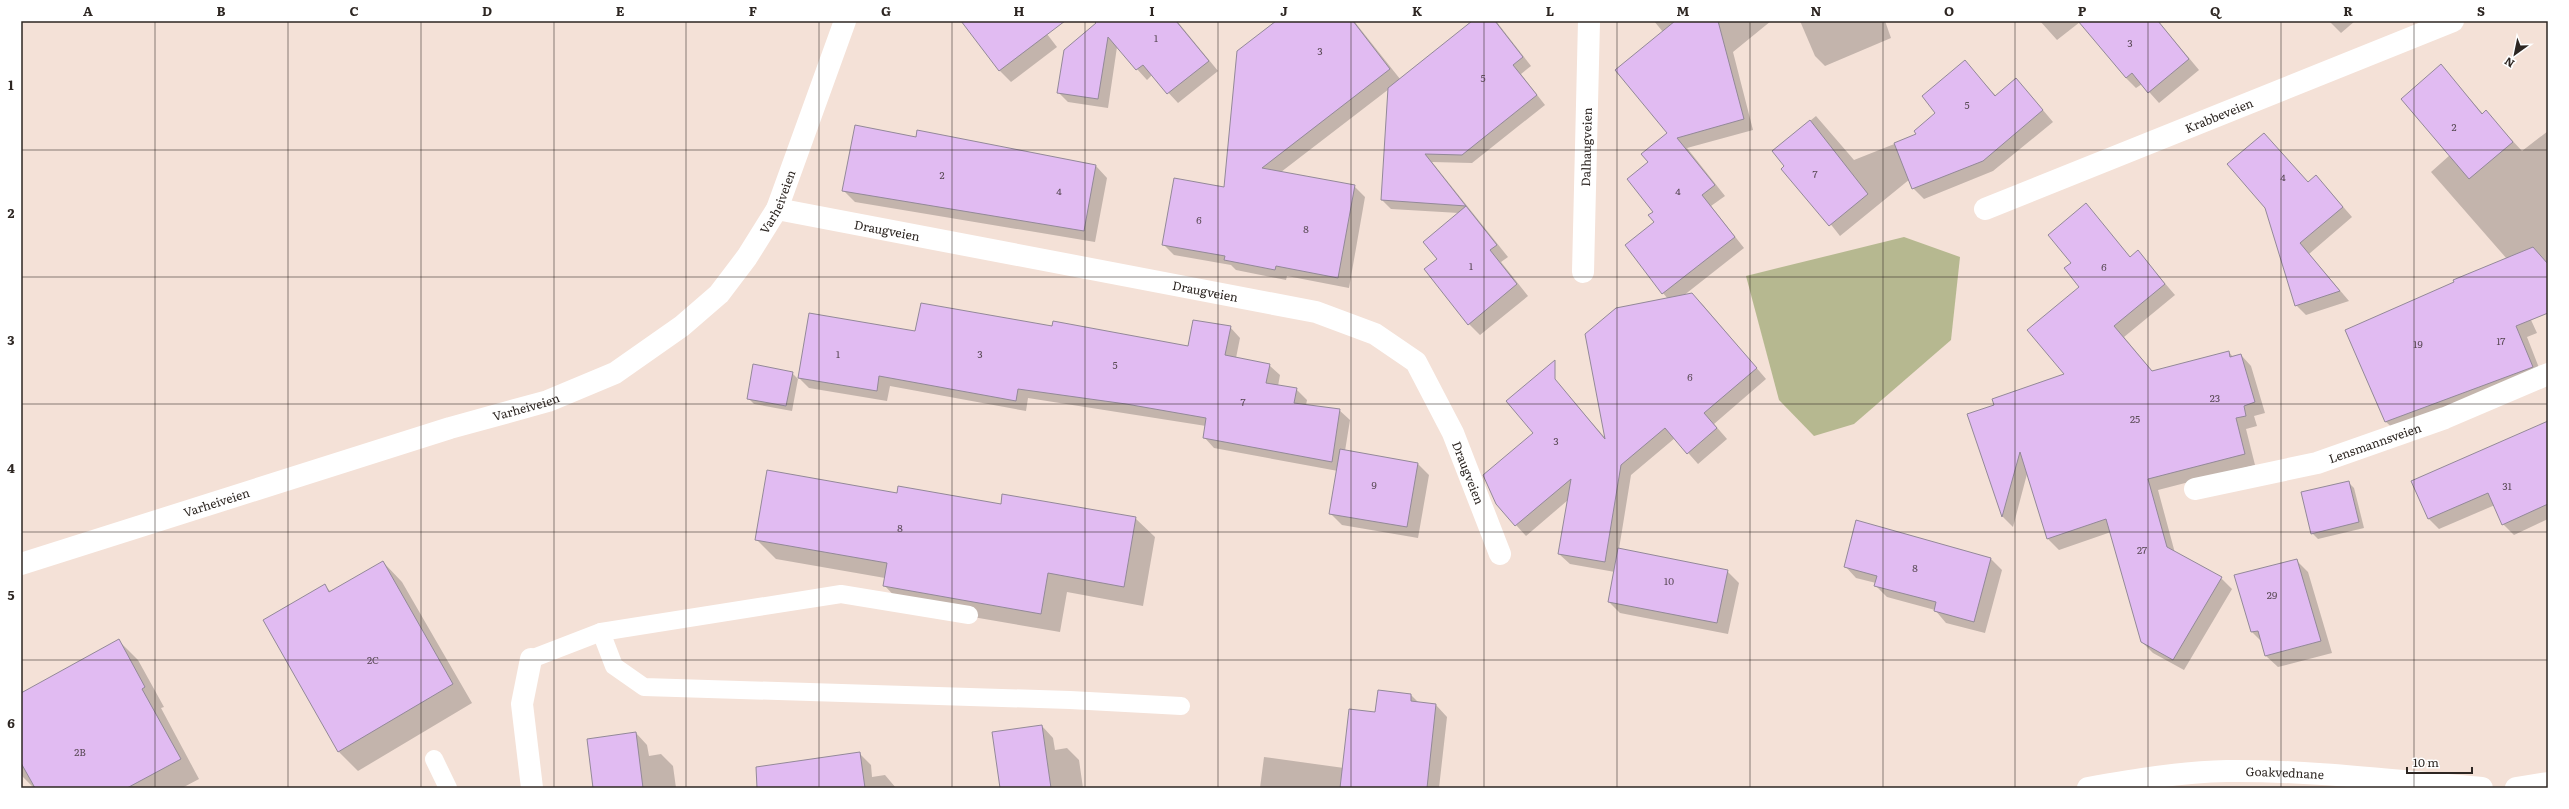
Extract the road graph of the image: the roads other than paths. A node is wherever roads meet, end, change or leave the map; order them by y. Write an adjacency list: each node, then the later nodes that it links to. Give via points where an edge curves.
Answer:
1 (845, 21): 4 (street, Varheiveien)
2 (1589, 21): 6 (street, Dalhaugveien)
3 (2453, 21): 5 (street, Krabbeveien)
4 (777, 208): 9 (street, Draugveien, via 1316,312 1375,334 1416,362 1453,433); 10 (street, Varheiveien, via 747,257 719,294 682,326 615,373 548,401 450,428)
5 (1985, 209)
6 (1583, 272)
7 (2548, 374): 8 (street, Lensmannsveien, via 2445,418 2317,463)
8 (2195, 489)
9 (1500, 554)
10 (21, 564)
11 (969, 615): 12 (lane, via 841,594)
12 (602, 632): 13 (lane); 14 (lane, via 614,666 644,687 1070,700)
13 (532, 659): 19 (street, via 522,704)
14 (1181, 706)
15 (434, 759): 18 (lane)
16 (2226, 780): 20 (street, Goakvednane, via 2142,779); 21 (street, Goakvednane, via 2285,772)
17 (2548, 783): 22 (street)
18 (448, 788)
19 (532, 788)
20 (2088, 788)
21 (2482, 788)
22 (2516, 788)

